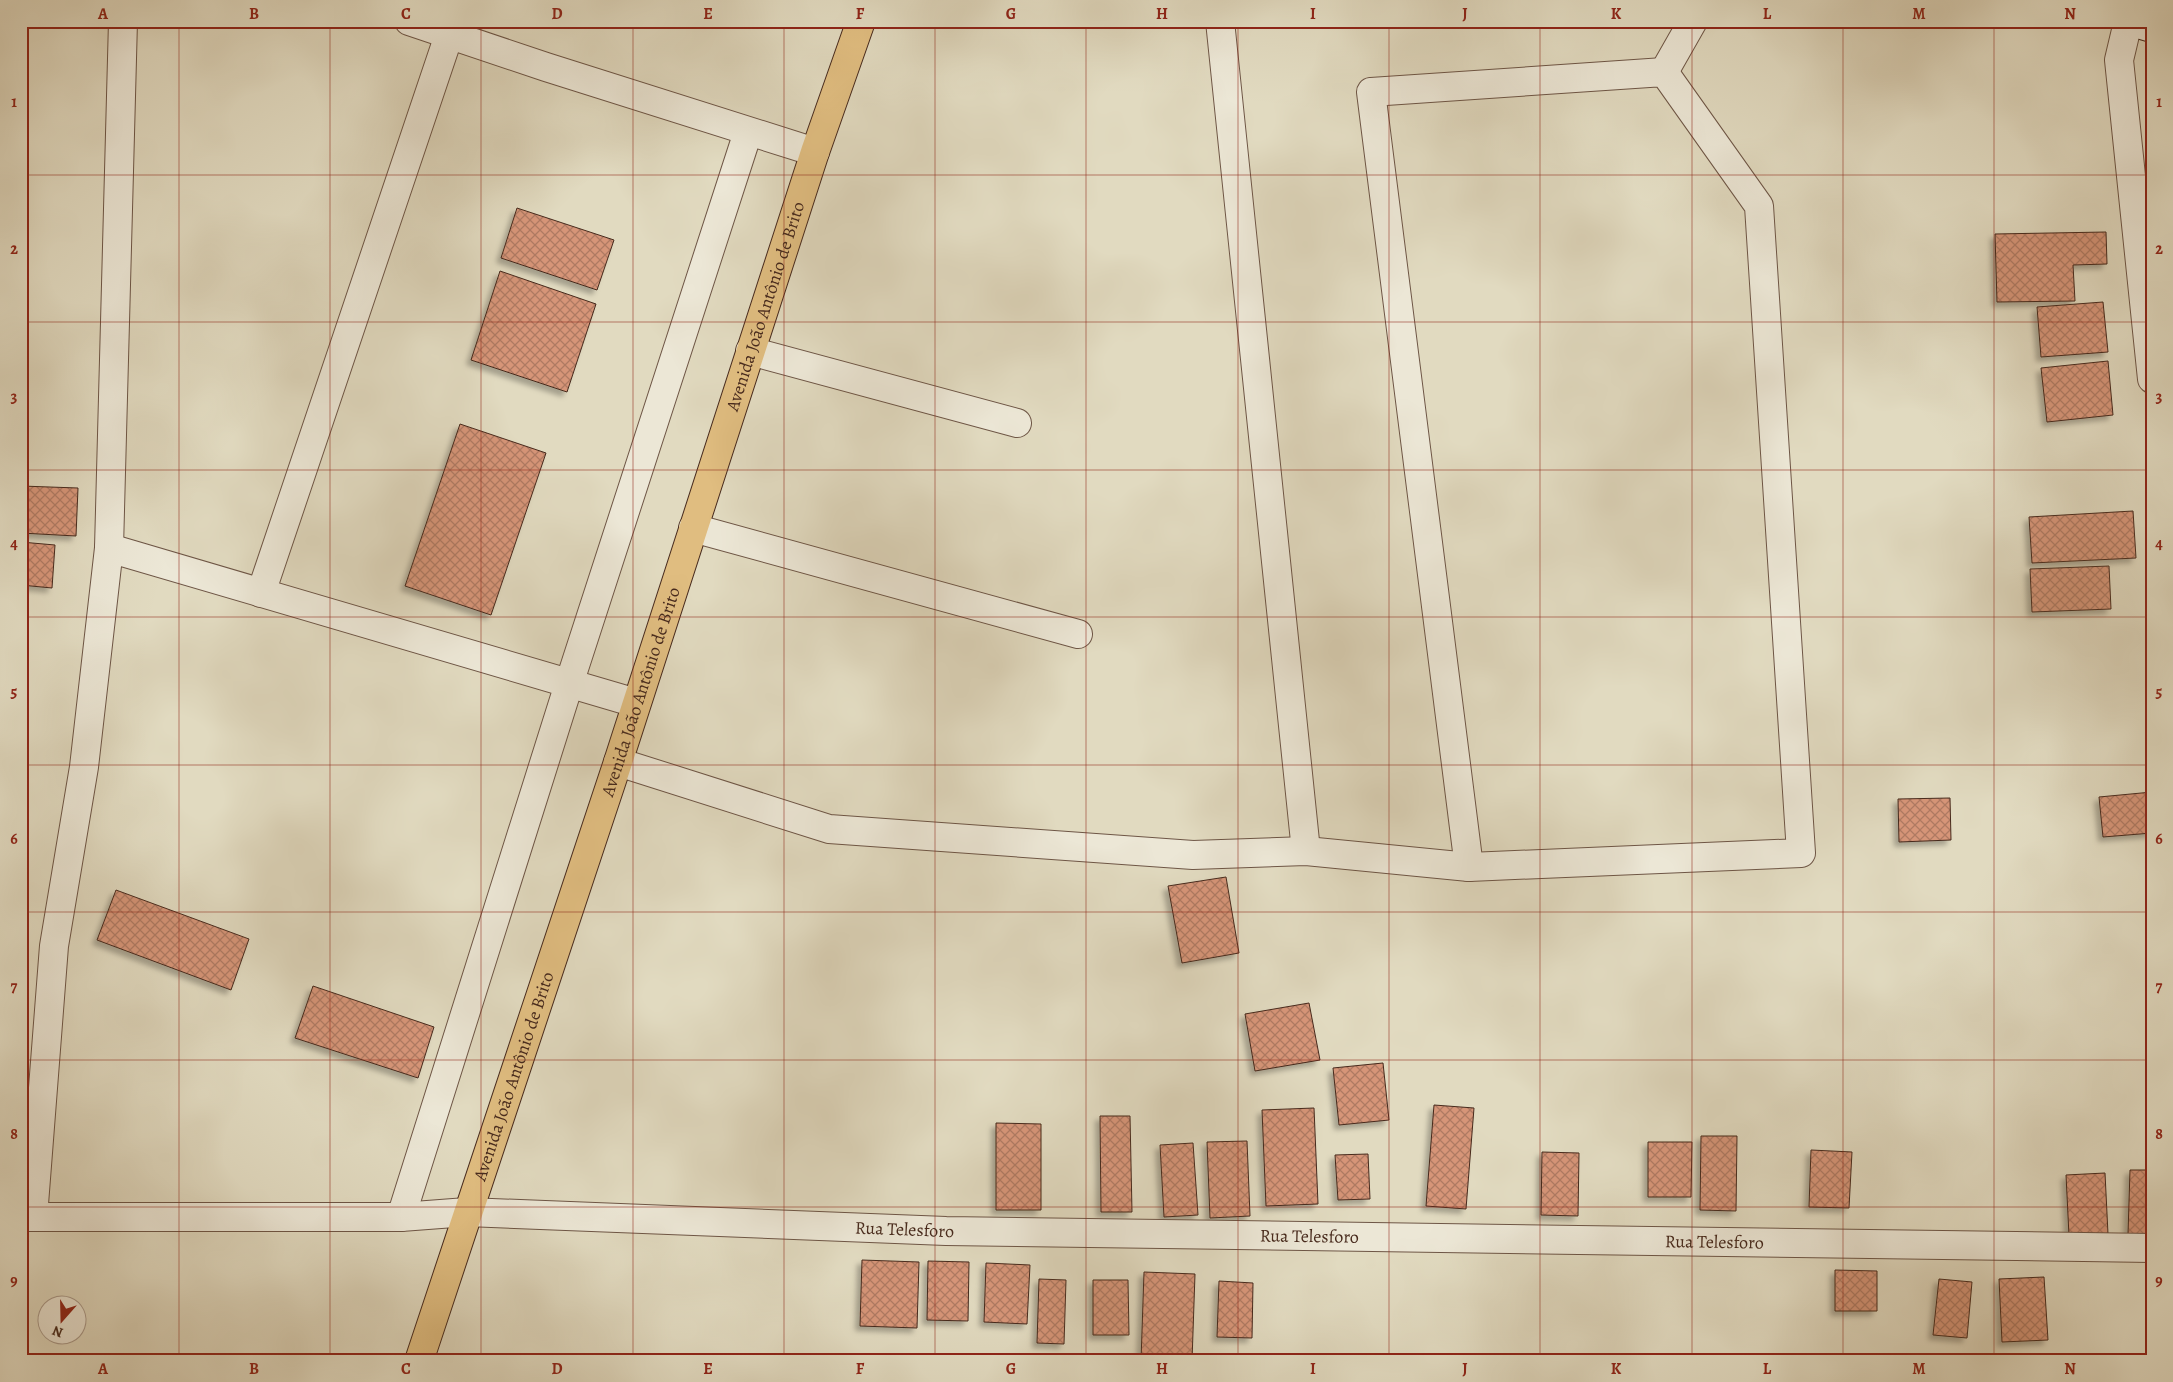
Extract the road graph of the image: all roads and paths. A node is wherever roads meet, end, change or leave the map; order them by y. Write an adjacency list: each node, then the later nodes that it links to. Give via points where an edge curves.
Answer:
1 (123, 21): 16 (street)
2 (409, 21): 8 (street)
3 (861, 21): 11 (main road, Avenida João Antônio de Brito)
4 (1220, 21): 22 (street)
5 (1693, 21): 9 (street)
6 (2128, 21): 7 (street); 13 (street, via 2119,60)
7 (2152, 28)
8 (449, 35): 10 (street); 17 (street)
9 (1664, 72): 23 (street, via 1371,92); 23 (street, via 1759,206 1801,853)
10 (748, 132): 11 (street); 19 (street)
11 (815, 152): 12 (main road, Avenida João Antônio de Brito)
12 (750, 351): 14 (street); 15 (main road, Avenida João Antônio de Brito)
13 (2152, 379)
14 (1017, 423)
15 (693, 528): 18 (street); 20 (main road, Avenida João Antônio de Brito)
16 (109, 548): 17 (street); 25 (street, via 84,767 54,946)
17 (261, 592): 19 (street)
18 (1078, 634)
19 (569, 684): 20 (street); 26 (street)
20 (636, 703): 21 (main road, Avenida João Antônio de Brito)
21 (618, 762): 22 (street, via 829,829 1193,855); 24 (main road, Avenida João Antônio de Brito)
22 (1306, 851): 23 (street)
23 (1469, 867)
24 (467, 1212): 26 (street, Rua Telesforo); 27 (street, Rua Telesforo, via 946,1231); 28 (main road, Avenida João Antônio de Brito)
25 (27, 1217): 26 (street, Rua Telesforo)
26 (401, 1217)
27 (2152, 1248)
28 (419, 1361)

